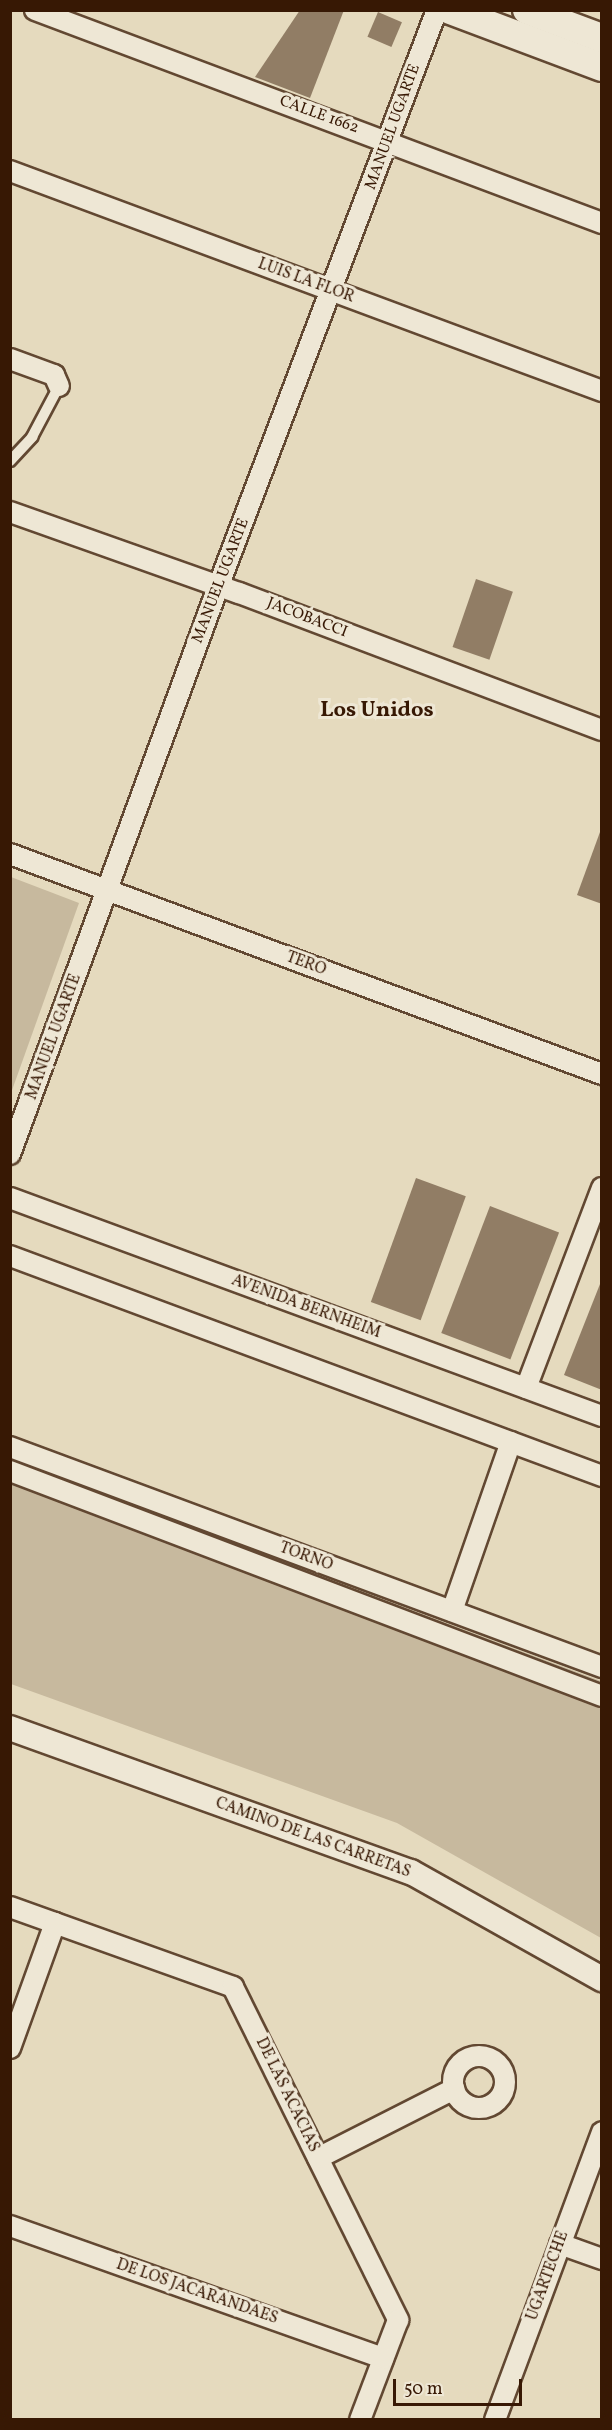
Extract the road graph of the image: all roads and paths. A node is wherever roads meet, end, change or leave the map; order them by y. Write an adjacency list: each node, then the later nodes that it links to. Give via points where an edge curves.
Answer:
1 (35, 10): 7 (street, CALLE 1662)
2 (437, 10): 7 (street, MANUEL UGARTE)
3 (450, 10): 6 (main road)
4 (527, 10): 5 (main road)
5 (602, 38)
6 (602, 67)
7 (388, 141): 9 (street, CALLE 1662); 10 (street, MANUEL UGARTE)
8 (10, 171): 10 (street, LUIS LA FLOR)
9 (602, 222)
10 (332, 291): 13 (street, LUIS LA FLOR); 16 (street, MANUEL UGARTE)
11 (10, 359): 12 (street, via 54,375)
12 (59, 386): 14 (lane, via 32,437)
13 (602, 391)
14 (10, 460)
15 (10, 512): 16 (street, JACOBACCI)
16 (218, 587): 17 (street, JACOBACCI); 19 (street, MANUEL UGARTE)
17 (602, 730)
18 (10, 854): 19 (street, TERO)
19 (109, 890): 20 (street, TERO); 21 (street, MANUEL UGARTE)
20 (602, 1074)
21 (10, 1154)
22 (602, 1188): 25 (street)
23 (10, 1198): 25 (street, AVENIDA BERNHEIM)
24 (10, 1256): 27 (street)
25 (526, 1388): 26 (street, AVENIDA BERNHEIM)
26 (602, 1416)
27 (512, 1442): 30 (street); 31 (street)
28 (10, 1447): 31 (street, TORNO)
29 (10, 1471): 33 (street)
30 (602, 1476)
31 (452, 1611): 32 (street, TORNO)
32 (602, 1667)
33 (602, 1696)
34 (10, 1728): 37 (street, CAMINO DE LAS CARRETAS, via 411,1872)
35 (10, 1907): 36 (street, DE LAS ACACIAS)
36 (55, 1923): 38 (street); 41 (street, DE LAS ACACIAS, via 233,1987)
37 (602, 1979)
38 (10, 2048)
39 (454, 2089): 41 (street)
40 (602, 2132): 43 (street, UGARTECHE)
41 (318, 2158): 45 (street, DE LAS ACACIAS, via 398,2320)
42 (10, 2226): 45 (street, DE LOS JACARANDAES)
43 (560, 2244): 44 (street); 46 (street, UGARTECHE)
44 (602, 2259)
45 (383, 2358): 47 (street, DE LAS ACACIAS)
46 (496, 2419)
47 (360, 2420)

